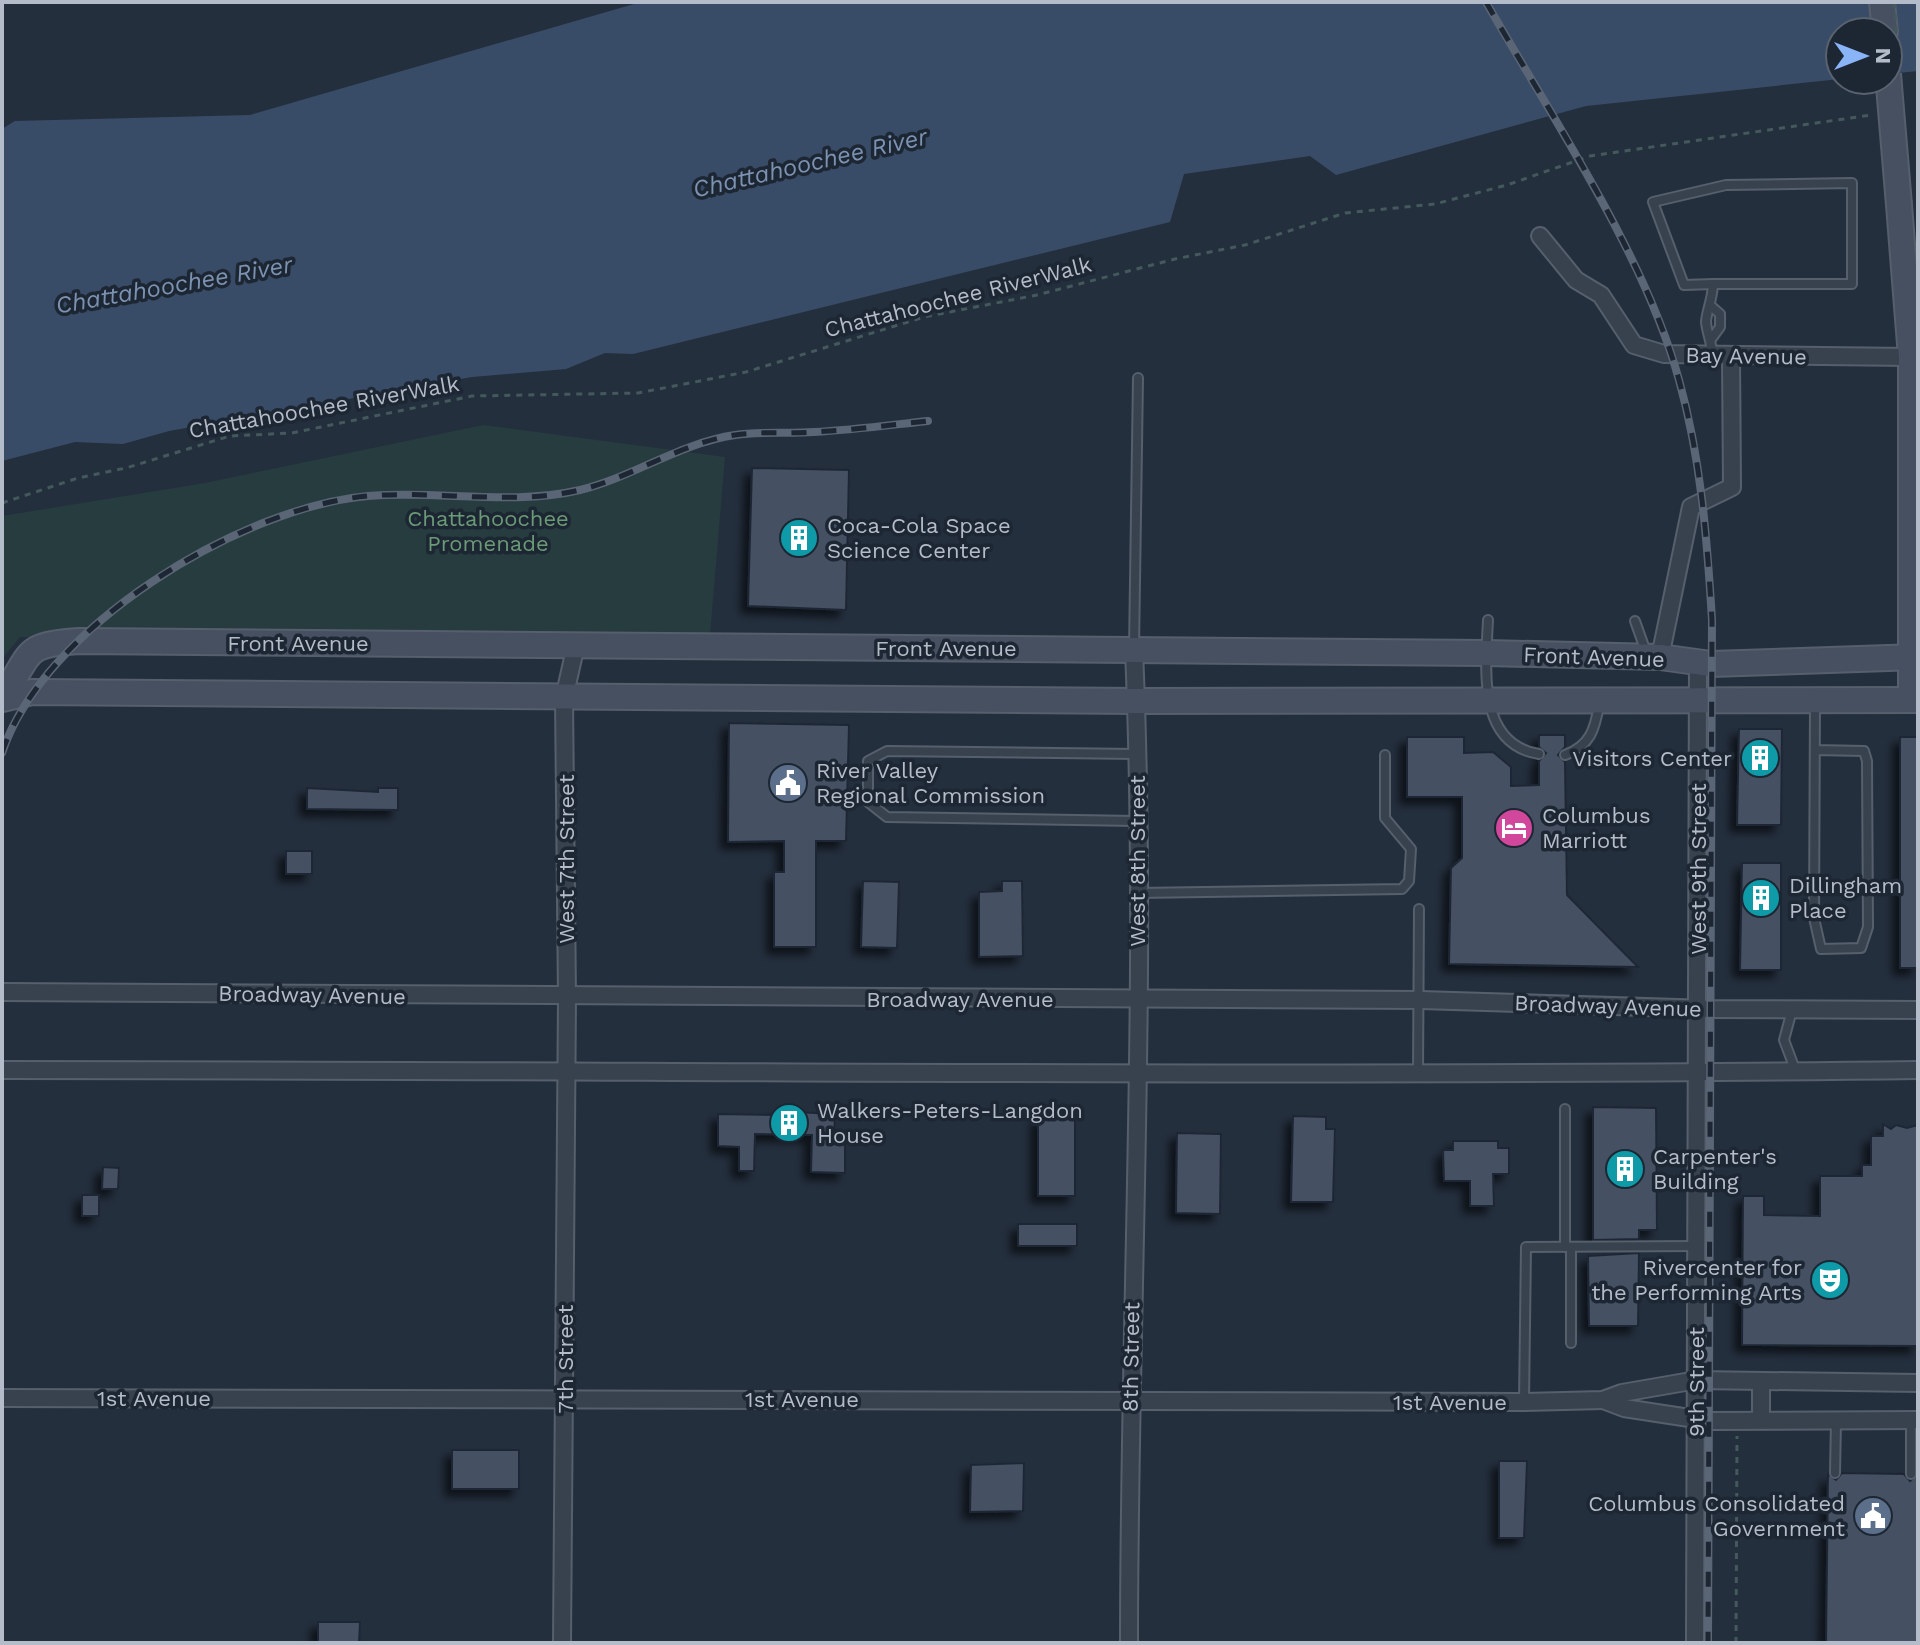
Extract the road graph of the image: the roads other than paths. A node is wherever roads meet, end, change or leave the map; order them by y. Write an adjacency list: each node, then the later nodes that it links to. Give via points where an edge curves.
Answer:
1 (1890, 96): 6 (street, bridge)
2 (1540, 236): 4 (street, Bay Avenue, via 1576,280 1601,295 1634,345 1664,354)
3 (1713, 284): 3 (lane, via 1852,284 1852,183 1726,185 1653,202 1684,285); 4 (lane, via 1712,307 1720,314 1720,327 1712,338)
4 (1712, 356): 5 (street, Bay Avenue)
5 (1731, 356): 6 (street, Bay Avenue); 13 (street, via 1732,487 1691,507)
6 (1911, 357): 14 (street)
7 (1138, 378): 11 (lane)
8 (1488, 620): 12 (lane)
9 (1635, 621): 13 (lane)
10 (576, 645): 11 (street, Front Avenue); 16 (street, Front Avenue, via 47,642 24,657); 17 (street, West 7th Street)
11 (1134, 650): 12 (street, Front Avenue); 23 (street, West 8th Street)
12 (1487, 653): 13 (street, Front Avenue); 18 (lane)
13 (1654, 657): 15 (street, Front Avenue)
14 (1914, 657): 15 (street, Front Avenue); 22 (street)
15 (1698, 664): 19 (street, West 9th Street)
16 (2, 698): 17 (street, Front Avenue, via 32,692)
17 (564, 698): 23 (street, Front Avenue); 33 (street, West 7th Street)
18 (1488, 699): 21 (street, Front Avenue); 23 (street, Front Avenue); 26 (lane, via 1500,731 1512,743)
19 (1700, 699): 20 (street, Front Avenue); 21 (street, Front Avenue); 36 (street, West 9th Street)
20 (1815, 699): 22 (street, Front Avenue); 24 (lane)
21 (1599, 700): 28 (lane, via 1588,741)
22 (1914, 700)
23 (1136, 701): 25 (street, West 8th Street)
24 (1815, 750): 24 (lane, via 1814,918 1821,949 1861,948 1868,927 1867,761 1864,751)
25 (1137, 754): 29 (street, West 8th Street); 29 (lane, via 887,751 868,761 868,802 887,817)
26 (1539, 754)
27 (1385, 755): 30 (lane, via 1385,818 1411,849 1409,881 1402,889)
28 (1565, 755)
29 (1136, 821): 30 (street, West 8th Street)
30 (1138, 893): 34 (street, West 8th Street)
31 (1419, 909): 35 (lane)
32 (2, 992): 33 (street, Broadway Avenue)
33 (567, 998): 34 (street, Broadway Avenue); 44 (street, West 7th Street)
34 (1138, 999): 35 (street, Broadway Avenue); 41 (street, West 8th Street)
35 (1421, 1000): 36 (street, Broadway Avenue); 43 (lane)
36 (1698, 1008): 37 (street, Broadway Avenue); 45 (street, West 9th Street)
37 (1793, 1009): 38 (street, Broadway Avenue); 42 (lane, via 1784,1040)
38 (1918, 1010)
39 (2, 1070): 44 (street)
40 (1918, 1070): 42 (street)
41 (1138, 1072): 43 (street); 44 (street); 56 (street, 8th Street)
42 (1796, 1072): 45 (street)
43 (1418, 1073): 45 (street)
44 (566, 1074): 54 (street, 7th Street)
45 (1697, 1074): 47 (street, 9th Street)
46 (1565, 1109): 48 (lane)
47 (1697, 1246): 48 (lane); 50 (street, 9th Street)
48 (1568, 1247): 49 (lane); 57 (lane, via 1526,1247)
49 (1571, 1343)
50 (1697, 1380): 51 (street, 1st Avenue); 55 (street, 1st Avenue); 59 (street, 9th Street)
51 (1761, 1382): 52 (street, 1st Avenue); 58 (street)
52 (1918, 1383)
53 (2, 1398): 54 (street, 1st Avenue)
54 (566, 1398): 56 (street, 1st Avenue); 64 (street, 7th Street)
55 (1603, 1400): 57 (street, 1st Avenue); 59 (street, 1st Avenue)
56 (1129, 1401): 57 (street, 1st Avenue); 65 (street, 8th Street)
57 (1524, 1402)
58 (1761, 1419): 59 (street, 1st Avenue); 60 (street, 1st Avenue)
59 (1696, 1420): 66 (street, 9th Street)
60 (1836, 1420): 61 (street, 1st Avenue); 62 (lane)
61 (1915, 1420): 63 (lane)
62 (1835, 1473)
63 (1911, 1474)
64 (562, 1643)
65 (1129, 1643)
66 (1695, 1643)

